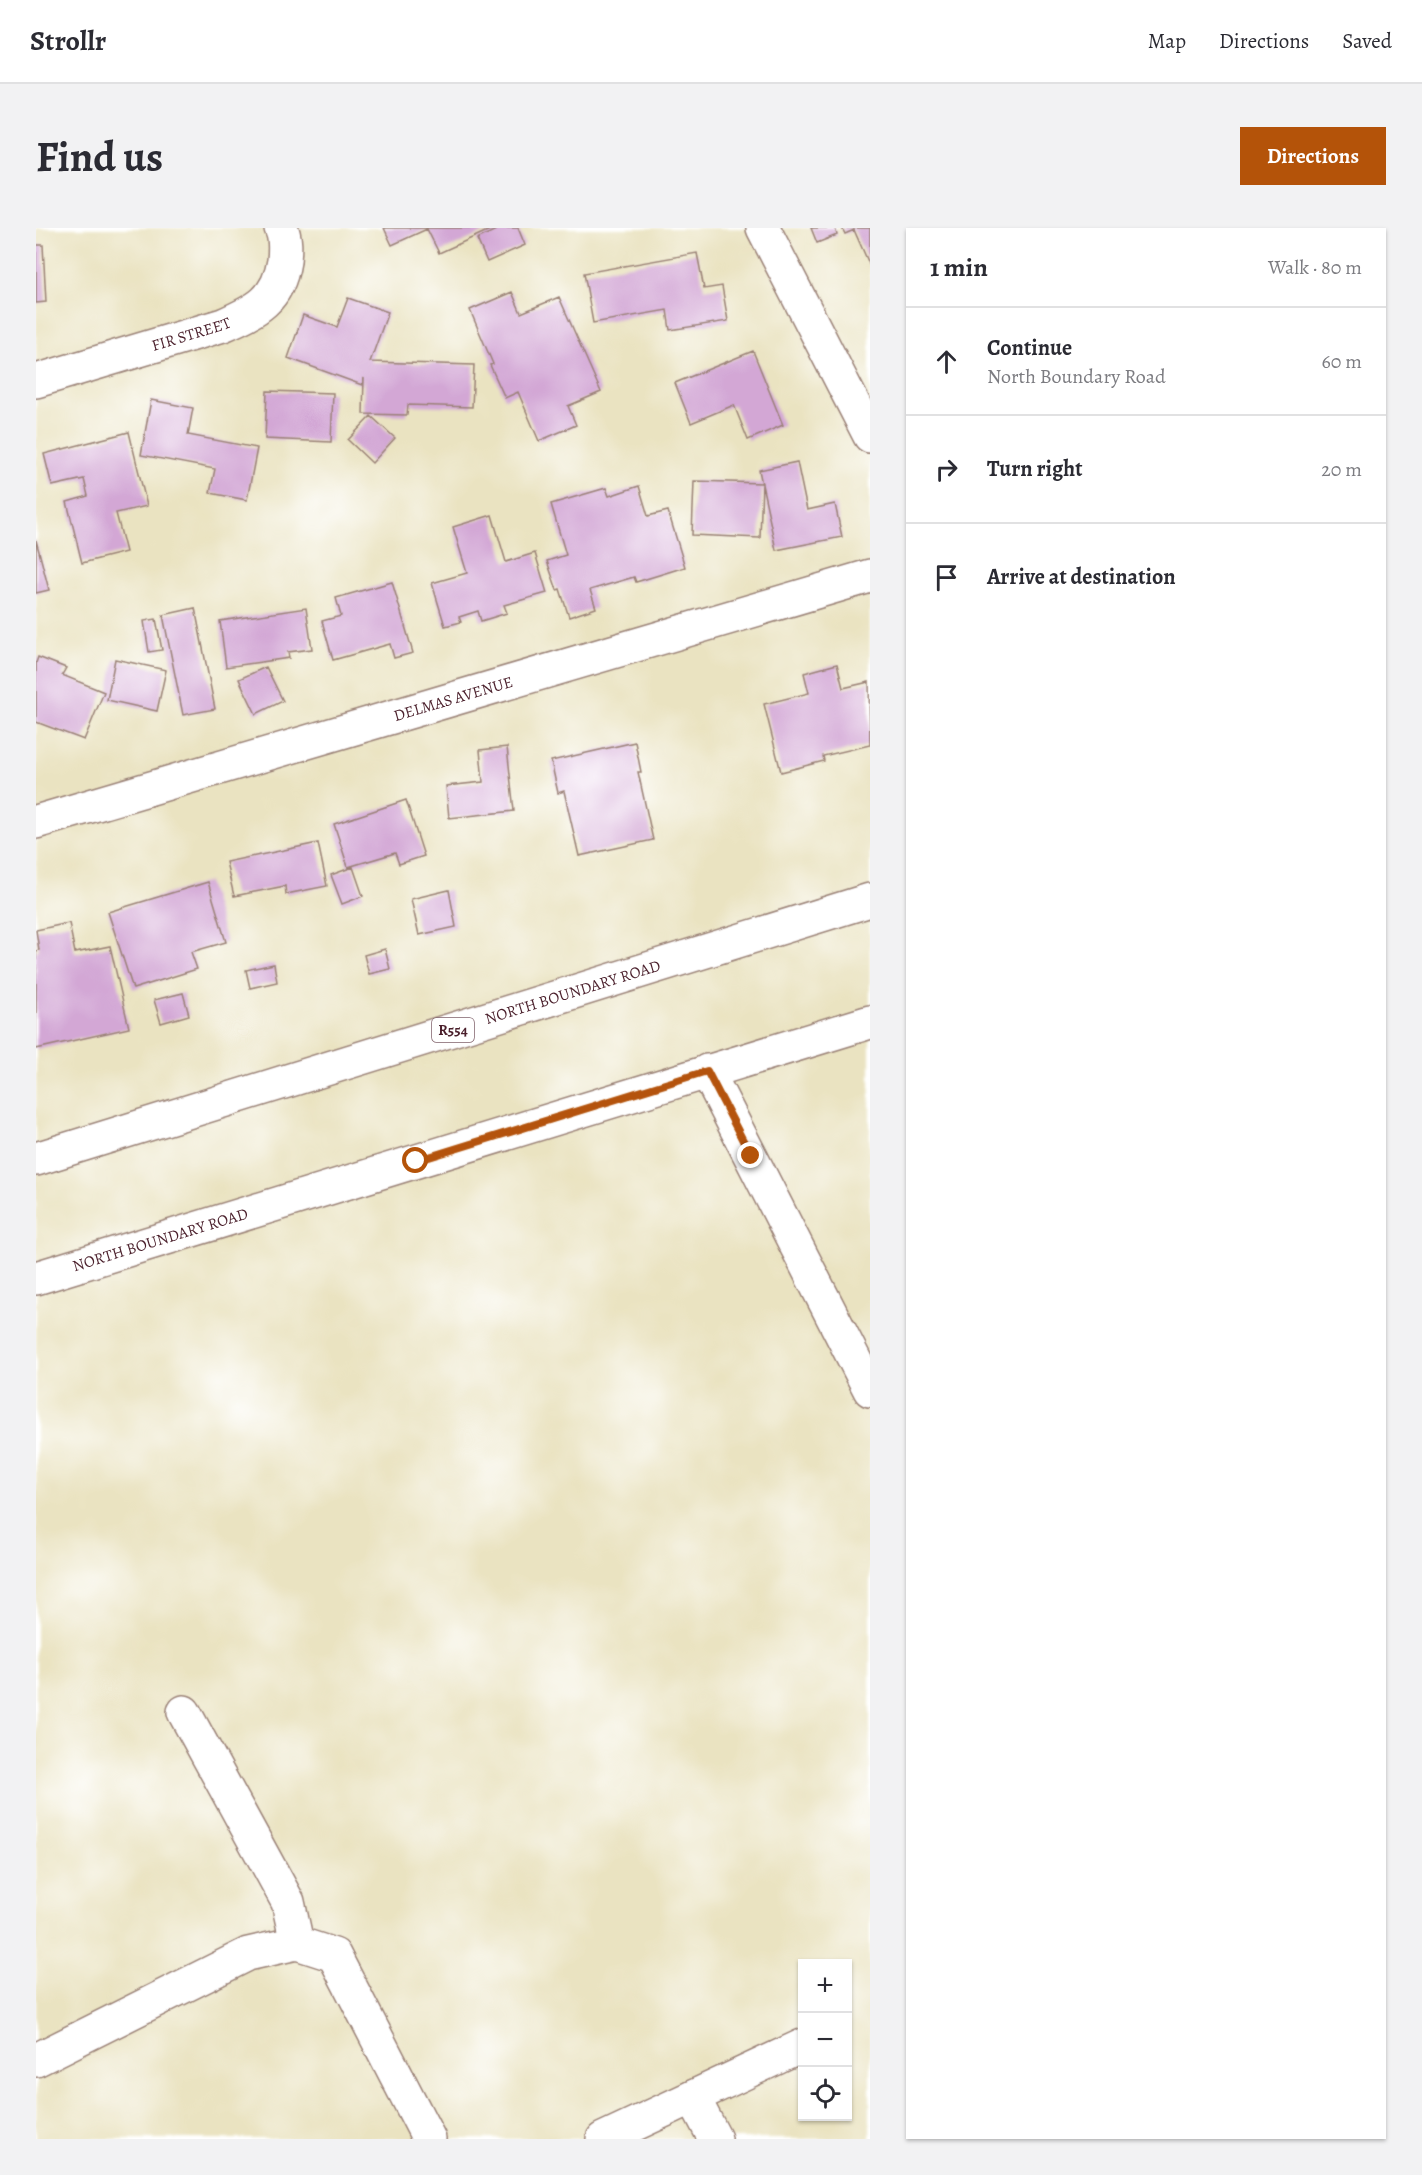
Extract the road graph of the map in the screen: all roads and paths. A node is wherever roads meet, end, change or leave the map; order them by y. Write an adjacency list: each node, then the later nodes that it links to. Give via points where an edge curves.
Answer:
1 (281, 228): 3 (street, FIR STREET, via 285,249 282,271 274,292 250,313 224,326)
2 (763, 228): 4 (street)
3 (36, 381)
4 (870, 436)
5 (870, 576): 6 (street, DELMAS AVENUE)
6 (36, 822)
7 (870, 900): 10 (street, NORTH BOUNDARY ROAD / R554)
8 (870, 1022): 9 (street, NORTH BOUNDARY ROAD)
9 (707, 1071): 11 (street, NORTH BOUNDARY ROAD); 12 (street)
10 (36, 1159)
11 (36, 1278)
12 (870, 1390)
13 (184, 1712): 14 (street, via 288,1902)
14 (297, 1943): 16 (street, via 248,1954); 18 (street, via 334,1955)
15 (798, 2048): 17 (street)
16 (36, 2060)
17 (693, 2097): 19 (street); 20 (street)
18 (429, 2139)
19 (603, 2139)
20 (715, 2139)

